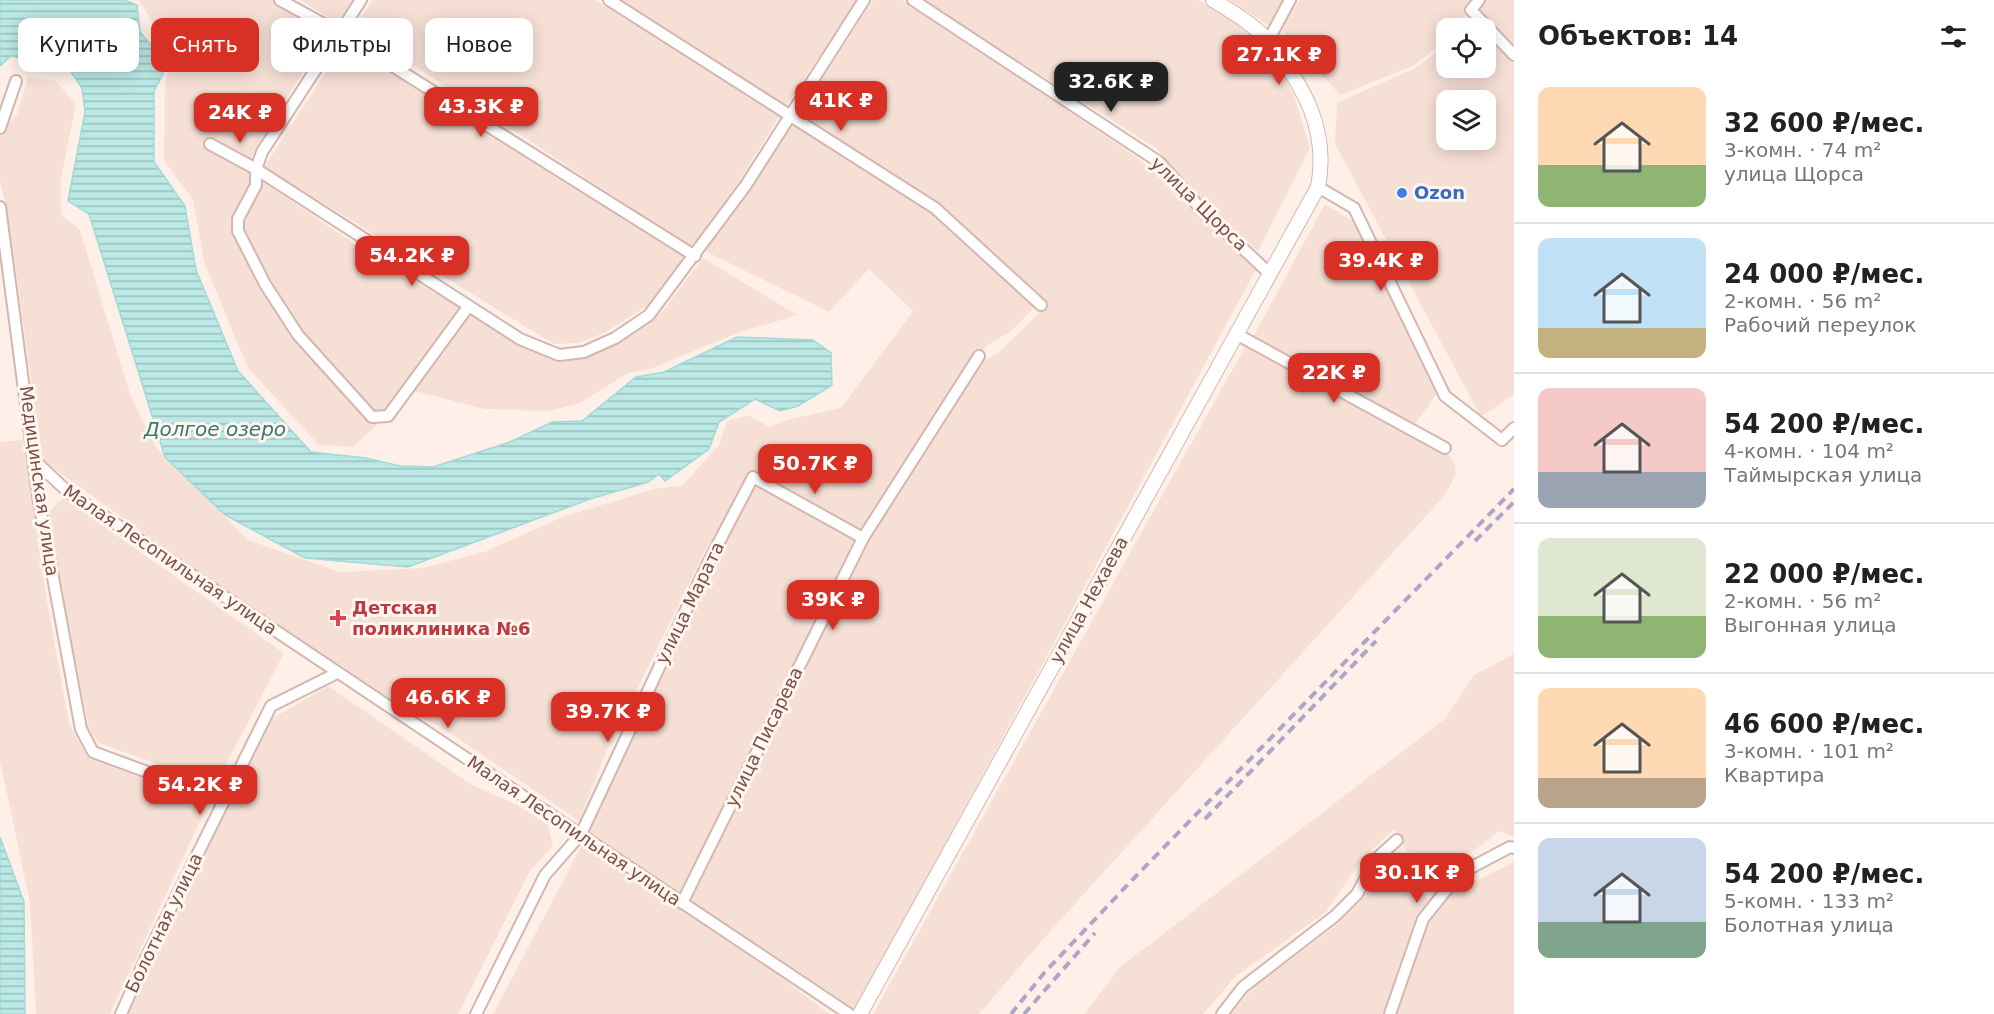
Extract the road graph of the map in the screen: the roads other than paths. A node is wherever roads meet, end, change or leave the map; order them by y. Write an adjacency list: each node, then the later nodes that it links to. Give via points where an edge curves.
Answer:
1 (280, 0): 9 (street)
2 (361, 0): 10 (street)
3 (609, 0): 16 (street)
4 (864, 0): 16 (street)
5 (913, 0): 23 (street, улица Щорса, via 1159,162 1201,209)
6 (1213, 0): 11 (street)
7 (1290, 0): 11 (street)
8 (1479, 0): 12 (street, via 1471,10)
9 (313, 18)
10 (350, 18)
11 (1268, 40): 20 (street, via 1309,104 1319,129 1322,158)
12 (1514, 55)
13 (314, 72): 19 (street, via 262,152)
14 (402, 72): 22 (street)
15 (16, 81): 17 (street)
16 (789, 115): 22 (street, via 746,185); 24 (street, via 935,208)
17 (0, 128)
18 (210, 144): 19 (street)
19 (256, 169): 25 (street); 25 (street, via 256,185 238,219 238,231 265,284 298,334 372,417 388,417)
20 (1318, 187): 23 (street, улица Нехаева); 28 (street, via 1354,208 1445,396 1502,440)
21 (0, 207): 30 (street, Медицинская улица)
22 (695, 256): 25 (street, via 649,315 615,338 584,352 559,355 520,339)
23 (1270, 274): 26 (street, улица Нехаева)
24 (1041, 305)
25 (468, 307)
26 (1238, 335): 29 (street); 41 (street, улица Нехаева)
27 (979, 356): 31 (street, улица Писарева)
28 (1514, 428)
29 (1445, 448)
30 (34, 460): 32 (street, Малая Лесопильная улица, via 68,492); 33 (street, Медицинская улица, via 81,729 93,752)
31 (863, 538): 34 (street, улица Марата, via 753,477 708,563); 37 (street, улица Писарева)
32 (337, 673): 33 (street, Болотная улица, via 271,705); 34 (street, Малая Лесопильная улица)
33 (223, 800): 38 (street, Болотная улица)
34 (581, 834): 37 (street, Малая Лесопильная улица); 39 (street, улица Марата, via 545,875)
35 (1397, 840): 42 (street, via 1376,859 1357,894 1335,916 1243,987)
36 (1512, 848): 43 (street, via 1459,874 1423,919)
37 (682, 903): 40 (street, Малая Лесопильная улица)
38 (121, 1014)
39 (476, 1014)
40 (849, 1014)
41 (860, 1014)
42 (1222, 1014)
43 (1390, 1014)

